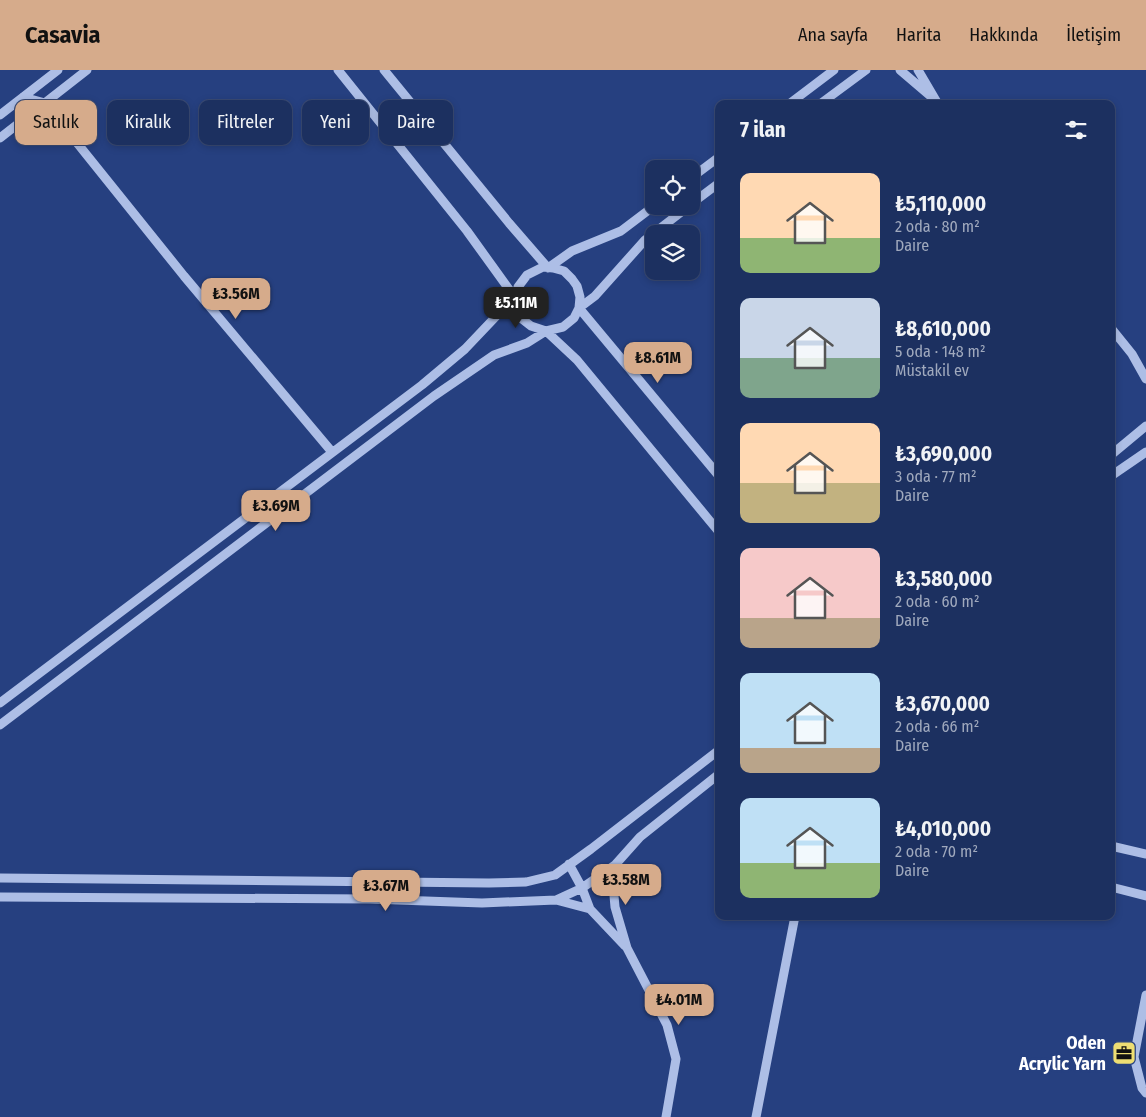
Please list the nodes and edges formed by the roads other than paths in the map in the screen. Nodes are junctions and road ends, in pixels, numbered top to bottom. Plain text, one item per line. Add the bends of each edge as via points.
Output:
1 (58, 70) edge
2 (87, 70) edge
3 (338, 70) edge
4 (384, 70) edge
5 (834, 70) edge
6 (866, 70) edge
7 (900, 70) edge
8 (918, 70) edge
9 (23, 98) junction
10 (34, 100) edge
11 (48, 100) edge
12 (794, 100) edge
13 (825, 100) edge
14 (935, 100) edge
15 (935, 100) edge
16 (0, 115) edge
17 (15, 126) edge
18 (0, 138) edge
19 (79, 145) edge
20 (715, 160) edge
21 (700, 171) edge
22 (715, 186) edge
23 (700, 197) edge
24 (645, 213) edge
25 (677, 215) edge
26 (548, 268) junction
27 (516, 299) junction
28 (578, 308) junction
29 (546, 331) junction
30 (1115, 333) edge
31 (1132, 354) junction
32 (1146, 366) edge
33 (1146, 379) edge
34 (1146, 426) edge
35 (332, 452) junction
36 (1115, 452) edge
37 (1146, 452) edge
38 (715, 471) edge
39 (1115, 473) edge
40 (715, 527) edge
41 (0, 703) edge
42 (0, 725) edge
43 (715, 753) edge
44 (715, 777) edge
45 (1115, 847) edge
46 (1146, 854) edge
47 (569, 864) junction
48 (615, 865) junction
49 (0, 878) edge
50 (582, 888) junction
51 (1115, 888) edge
52 (1146, 896) edge
53 (0, 897) edge
54 (556, 900) junction
55 (590, 908) junction
56 (794, 920) edge
57 (626, 948) junction
58 (1146, 995) edge
59 (1146, 1093) edge
60 (666, 1117) edge
61 (756, 1117) edge

1 - 9 street
2 - 11 street
3 - 27 street via 467,231
4 - 26 street
5 - 12 street
6 - 13 street
7 - 14 street
8 - 15 street
9 - 10 street
9 - 16 street
17 - 18 street
19 - 35 street
20 - 21 street
22 - 23 street
24 - 26 street via 621,231 572,251
25 - 28 street via 645,240 595,296
26 - 27 street via 527,275 518,287
26 - 28 street via 564,272 572,279 580,297
27 - 29 street via 522,319
27 - 35 street via 422,385
28 - 29 street via 574,318 564,327
28 - 38 street
29 - 40 street via 577,360
29 - 42 street via 494,355 434,396
30 - 31 street
31 - 32 street
31 - 33 street
34 - 36 street
35 - 41 street
37 - 39 street
43 - 47 street
44 - 48 street via 640,837
45 - 46 street
47 - 49 street via 555,874 526,882 490,884
47 - 50 street
48 - 50 street
48 - 57 street via 614,907
50 - 54 street
50 - 55 street
51 - 52 street
53 - 54 street via 370,899 482,903
54 - 55 street
55 - 57 street
56 - 61 street
57 - 60 street via 667,1025 676,1059
58 - 59 street via 1134,1057

